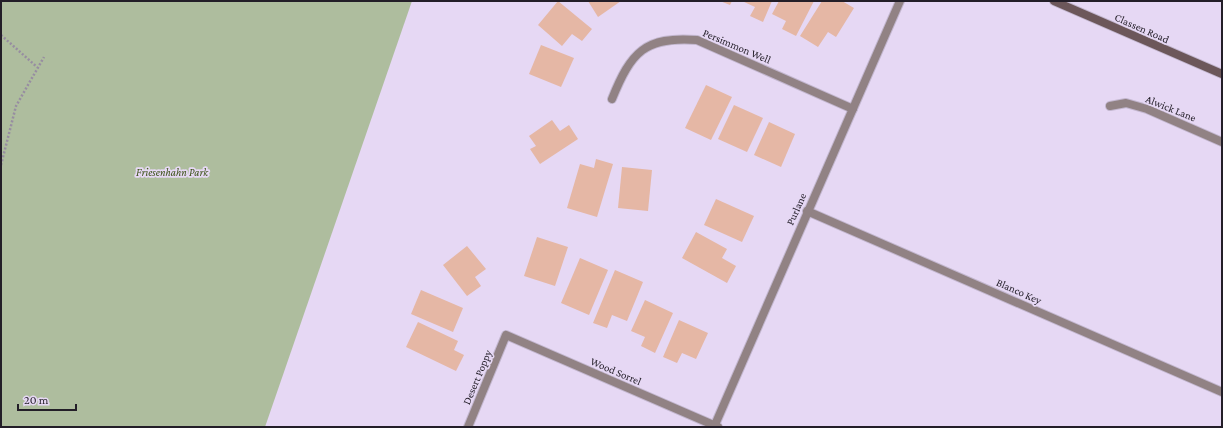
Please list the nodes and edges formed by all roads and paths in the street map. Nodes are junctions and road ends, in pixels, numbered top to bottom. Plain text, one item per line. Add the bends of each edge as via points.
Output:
1 (900, 1) edge
2 (1054, 1) edge
3 (1, 35) edge
4 (44, 57) dead end
5 (37, 67) junction
6 (1222, 74) edge
7 (612, 99) dead end
8 (1110, 106) dead end
9 (853, 109) junction
10 (1222, 142) edge
11 (1, 165) edge
12 (807, 211) junction
13 (506, 335) joint
14 (1222, 392) edge
15 (468, 427) edge
16 (716, 427) edge

1 - 9 street, Purlane
2 - 6 street, Classen Road
3 - 5 path
4 - 5 path
5 - 11 path via 16,106
7 - 9 street, Persimmon Well via 628,64 638,54 660,41 674,38 697,40
8 - 10 street, Alwick Lane via 1126,103 1147,109
9 - 12 street, Purlane
12 - 14 street, Blanco Key
12 - 16 street, Purlane
13 - 15 street, Desert Poppy
13 - 16 street, Wood Sorrel

